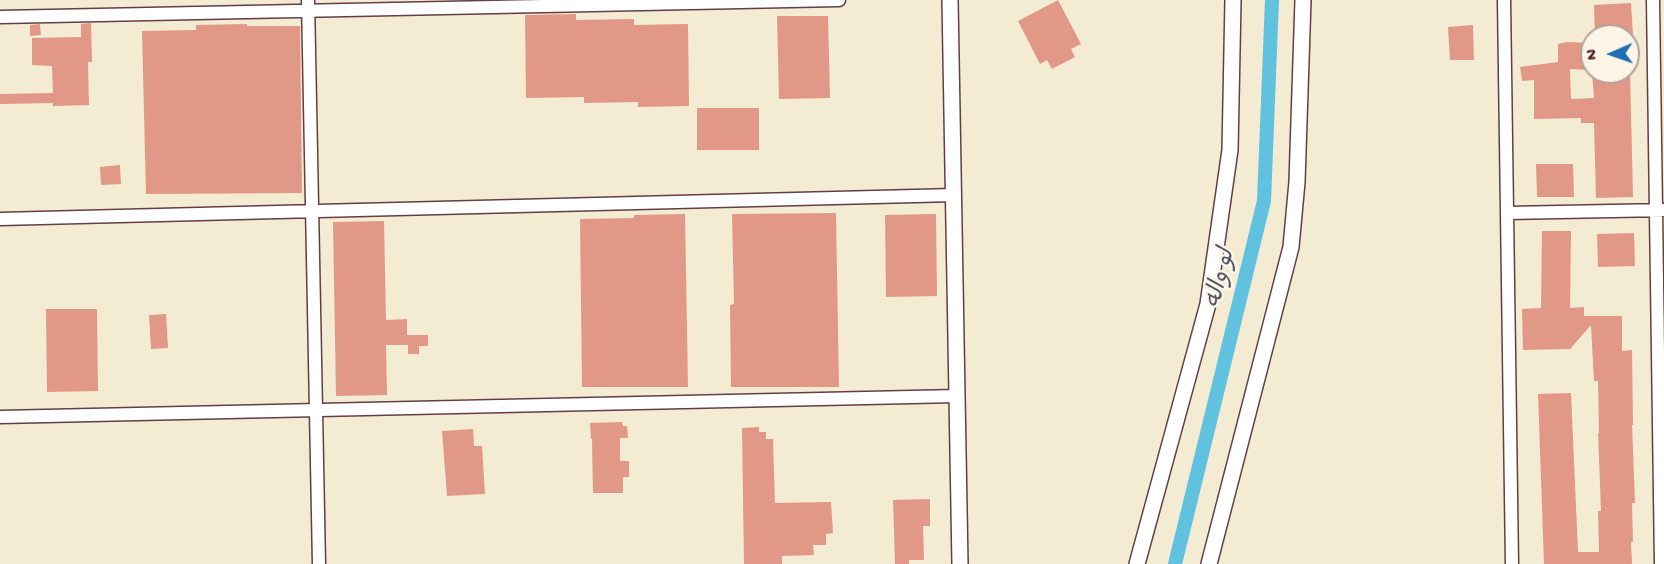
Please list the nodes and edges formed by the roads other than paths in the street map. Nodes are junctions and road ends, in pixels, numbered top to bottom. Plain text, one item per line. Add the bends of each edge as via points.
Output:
1 (839, 0) edge
2 (950, 0) edge
3 (1233, 0) edge
4 (1303, 0) edge
5 (1504, 0) edge
6 (1653, 0) edge
7 (308, 5) edge
8 (0, 17) edge
9 (954, 195) junction
10 (1660, 210) edge
11 (312, 211) junction
12 (1507, 213) junction
13 (0, 219) edge
14 (957, 396) junction
15 (316, 410) junction
16 (0, 417) edge
17 (319, 564) edge
18 (960, 564) edge
19 (1137, 564) edge
20 (1209, 564) edge
21 (1512, 564) edge
22 (1661, 564) edge

1 - 7 street
2 - 9 street
3 - 19 street via 1230,150 1209,304
4 - 20 street via 1291,247
5 - 12 street
6 - 10 street
7 - 8 street
7 - 11 street
9 - 11 street
9 - 14 street
10 - 12 street
10 - 22 street
11 - 13 street
11 - 15 street
12 - 21 street
14 - 15 street
14 - 18 street
15 - 16 street
15 - 17 street

